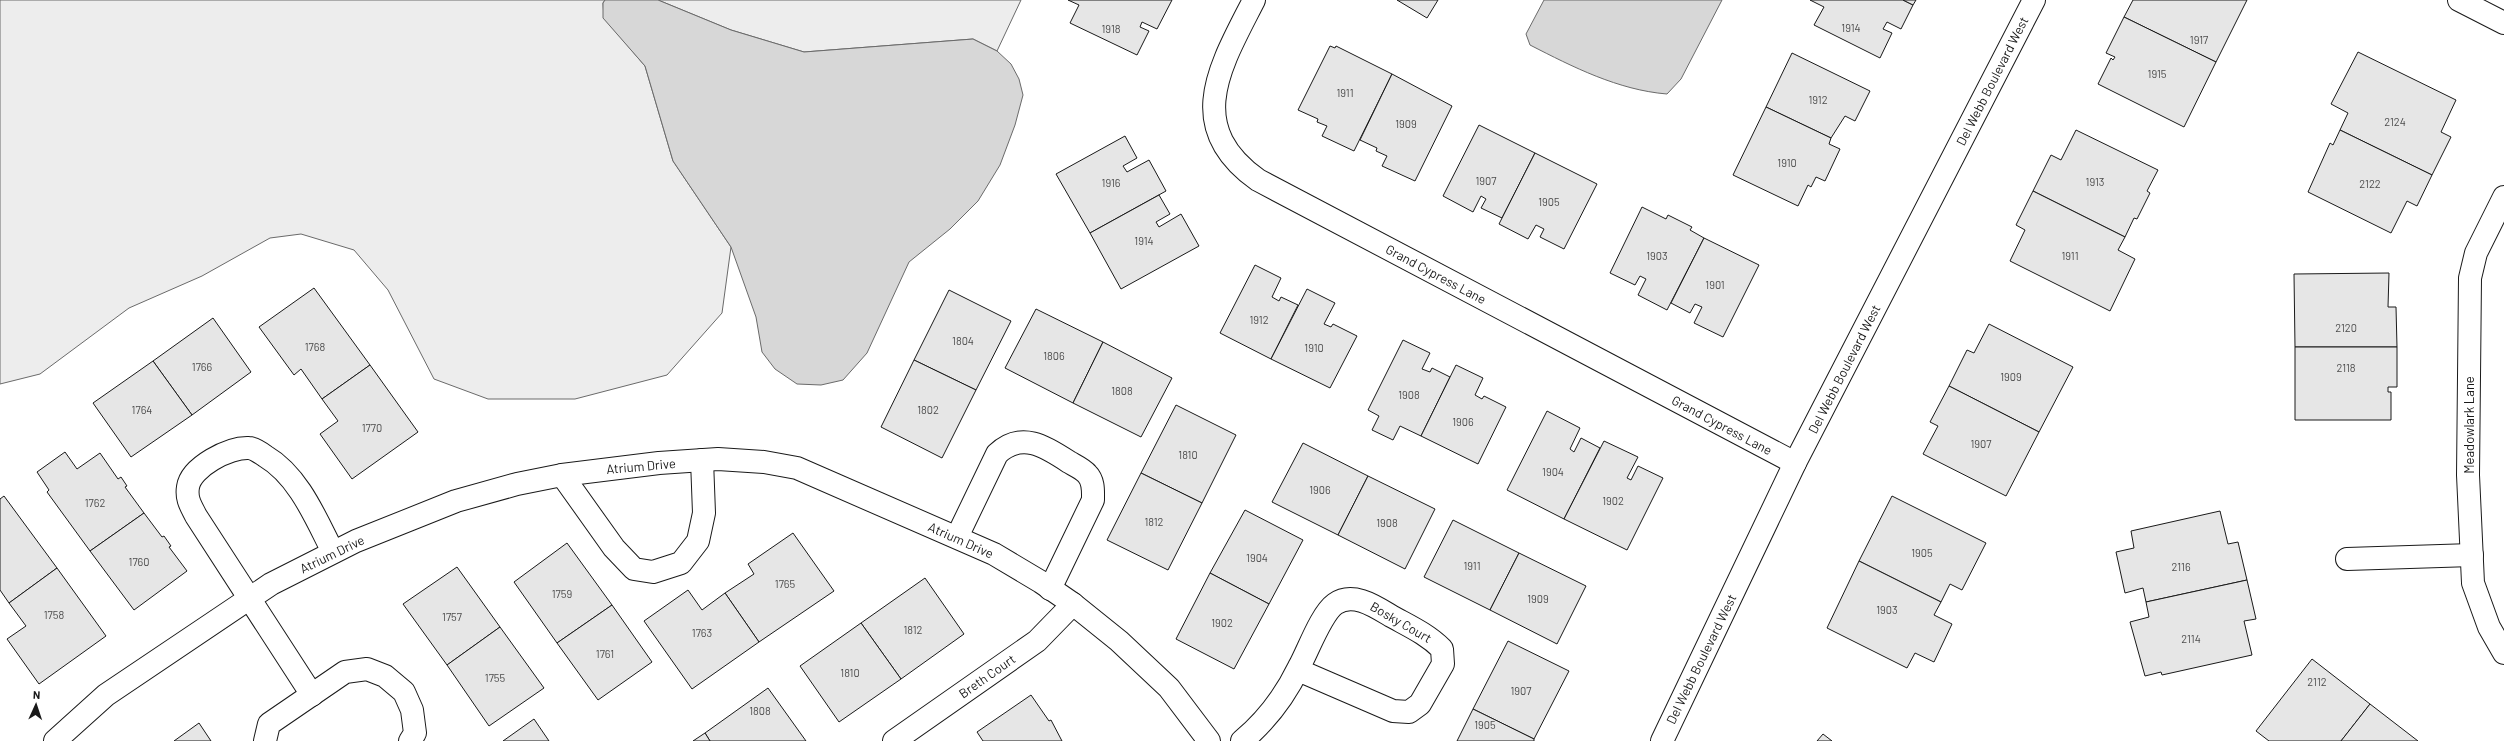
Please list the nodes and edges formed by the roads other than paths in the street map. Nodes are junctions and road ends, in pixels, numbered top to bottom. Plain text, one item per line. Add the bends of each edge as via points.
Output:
1 (1254, 0) edge
2 (2034, 0) edge
3 (2459, 0) edge
4 (2504, 23) edge
5 (2504, 197) edge
6 (702, 460) junction
7 (1795, 463) junction
8 (562, 475) junction
9 (957, 537) junction
10 (333, 552) junction
11 (2472, 555) junction
12 (2347, 559) dead end
13 (1050, 589) junction
14 (249, 599) junction
15 (1073, 604) junction
16 (2504, 653) edge
17 (1298, 670) junction
18 (312, 695) junction
19 (54, 741) edge
20 (265, 741) edge
21 (410, 741) edge
22 (894, 741) edge
23 (1209, 741) edge
24 (1242, 741) edge
25 (1662, 741) edge

1 - 7 street, Grand Cypress Lane via 1222,64 1216,84 1214,108 1218,132 1225,150 1238,166 1258,180
2 - 7 street, Del Webb Boulevard West
3 - 4 street
5 - 11 street, Meadowlark Lane via 2476,253 2470,278 2468,474
6 - 8 street, Atrium Drive
6 - 8 street via 704,513 698,541 681,563 653,572 634,569 614,548
6 - 9 street, Atrium Drive via 764,462 797,468
7 - 25 street, Del Webb Boulevard West
8 - 10 street, Atrium Drive via 456,501
9 - 13 street, Atrium Drive via 994,554
9 - 13 street via 997,454 1006,446 1019,442 1034,443 1059,455 1087,474 1093,486 1093,500
10 - 14 street, Atrium Drive via 271,584
10 - 14 street via 308,502 287,475 266,456 249,448 224,453 199,469 188,486 188,500
11 - 12 street
11 - 16 street, Meadowlark Lane via 2473,583 2489,627
13 - 15 street, Atrium Drive
14 - 18 street
14 - 19 street, Atrium Drive via 106,696
15 - 22 street, Breth Court via 1037,641
15 - 23 street, Atrium Drive via 1119,641 1169,688
17 - 17 street, Bosky Court via 1328,611 1336,603 1350,599 1366,602 1431,638 1442,649 1444,664 1420,704 1409,712 1393,711
17 - 24 street, Bosky Court via 1270,714
18 - 20 street via 269,724
18 - 21 street via 346,672 367,669 385,676 404,692 412,710 415,733

